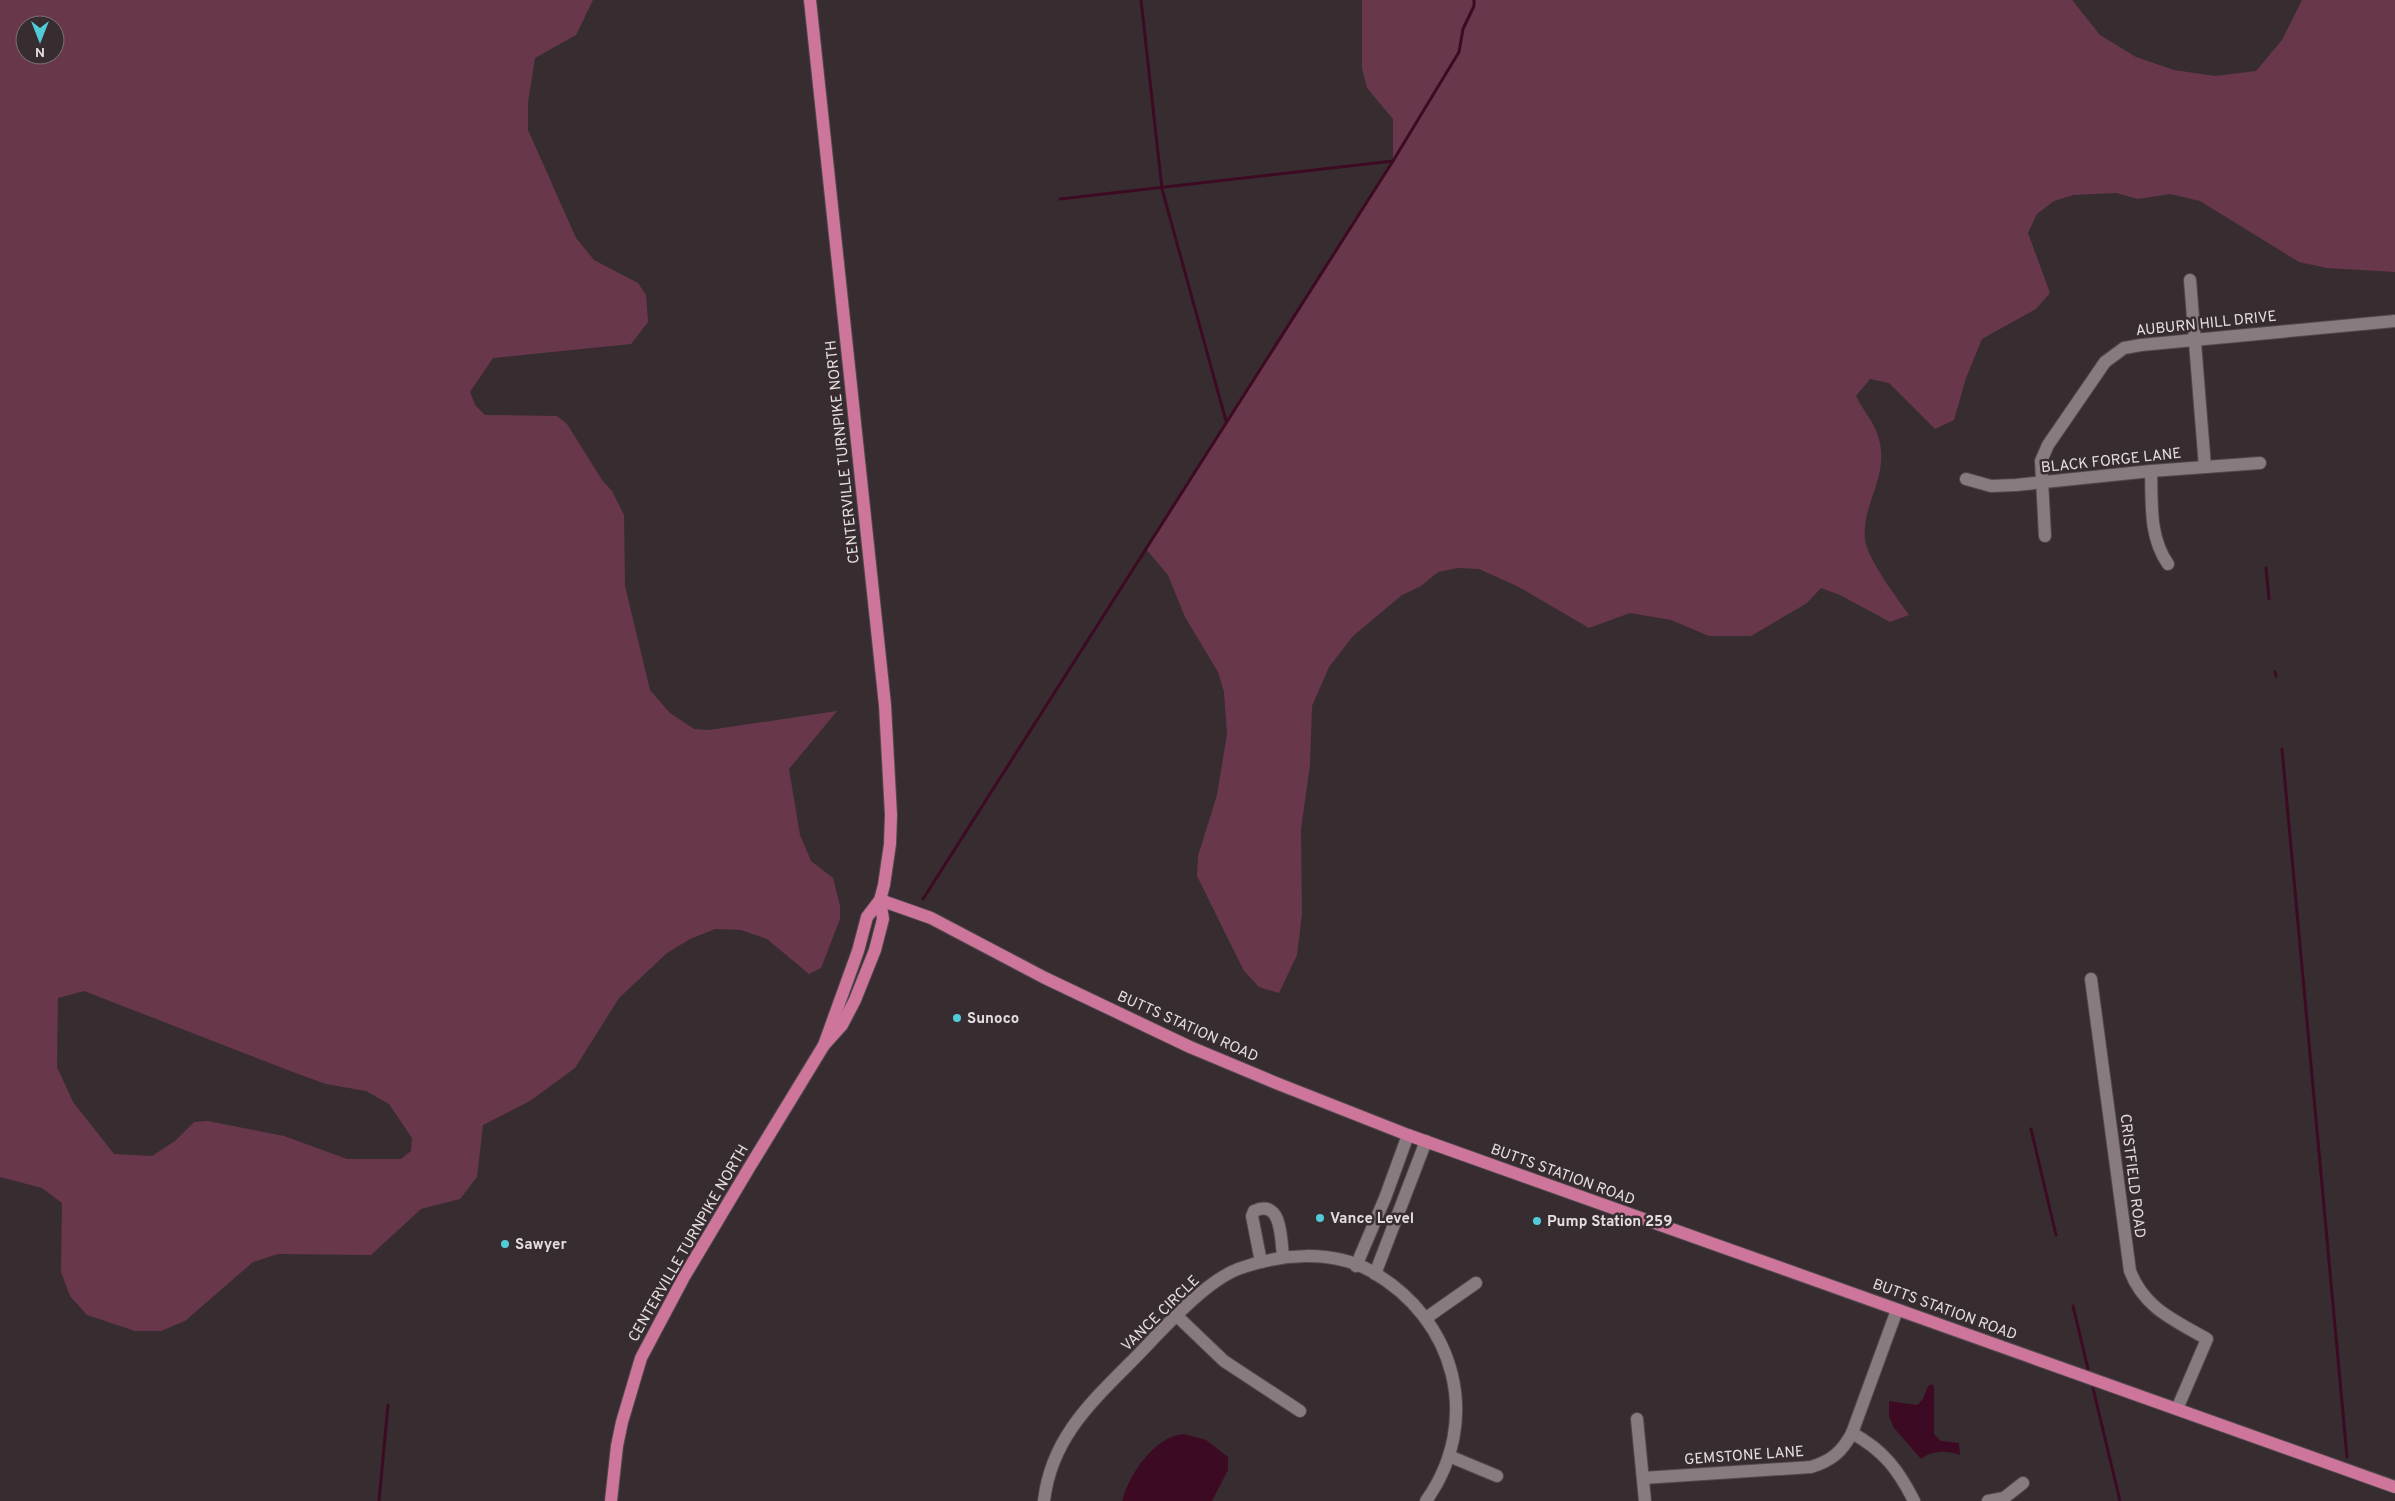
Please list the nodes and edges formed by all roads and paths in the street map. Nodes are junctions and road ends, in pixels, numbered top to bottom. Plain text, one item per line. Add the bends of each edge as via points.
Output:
1 (810, 0) edge
2 (2190, 280) dead end
3 (2395, 321) edge
4 (2195, 340) junction
5 (2260, 463) dead end
6 (2205, 467) junction
7 (2151, 471) junction
8 (1966, 479) dead end
9 (2042, 483) junction
10 (2045, 536) dead end
11 (2168, 564) dead end
12 (880, 900) junction
13 (2090, 979) dead end
14 (1408, 1135) junction
15 (1426, 1142) junction
16 (1283, 1257) junction
17 (1261, 1262) junction
18 (1356, 1266) junction
19 (1375, 1274) junction
20 (1476, 1283) dead end
21 (1897, 1310) junction
22 (1178, 1316) junction
23 (1426, 1318) junction
24 (2177, 1409) junction
25 (1300, 1411) dead end
26 (1636, 1419) dead end
27 (1852, 1433) junction
28 (1449, 1456) junction
29 (1497, 1476) dead end
30 (1643, 1478) junction
31 (2022, 1483) dead end
32 (2395, 1486) edge
33 (611, 1501) edge
34 (1044, 1501) edge
35 (1426, 1501) edge
36 (1645, 1501) edge
37 (1914, 1501) edge
38 (1988, 1501) edge

1 - 12 main road, CENTERVILLE TURNPIKE NORTH via 885,705 891,814
2 - 4 street
3 - 4 street, AUBURN HILL DRIVE
4 - 6 street
4 - 9 street, AUBURN HILL DRIVE via 2124,348 2105,362 2048,445 2041,461
5 - 6 street, BLACK FORGE LANE
6 - 7 street, BLACK FORGE LANE
7 - 9 street, BLACK FORGE LANE
7 - 11 street via 2153,528 2158,550
8 - 9 street, BLACK FORGE LANE via 1991,486
9 - 10 street, AUBURN HILL DRIVE
12 - 14 main road, BUTTS STATION ROAD via 931,918 1046,978 1190,1046
12 - 33 main road, CENTERVILLE TURNPIKE NORTH via 883,919 874,954 842,1025 824,1045 684,1277 641,1358 622,1422
13 - 24 street, CRISTFIELD ROAD via 2130,1270 2135,1284 2150,1304 2207,1339
14 - 15 main road, BUTTS STATION ROAD
14 - 18 street via 1386,1198
15 - 19 street
15 - 21 main road, BUTTS STATION ROAD
16 - 17 street, VANCE CIRCLE
16 - 17 street via 1277,1218 1267,1207 1261,1208 1252,1216
16 - 18 street, VANCE CIRCLE via 1316,1257
17 - 22 street, VANCE CIRCLE via 1236,1270 1210,1287
18 - 19 street, VANCE CIRCLE
19 - 23 street, VANCE CIRCLE via 1411,1301
20 - 23 street
21 - 24 main road, BUTTS STATION ROAD
21 - 27 street, GEMSTONE LANE
22 - 25 street via 1224,1361
22 - 34 street, VANCE CIRCLE via 1075,1422 1058,1453
23 - 28 street, VANCE CIRCLE via 1440,1339 1453,1378 1456,1419
24 - 32 main road, BUTTS STATION ROAD
26 - 30 street
27 - 30 street, GEMSTONE LANE via 1834,1458 1811,1468
27 - 37 street via 1887,1458
28 - 29 street
28 - 35 street, VANCE CIRCLE
30 - 36 street
31 - 38 street via 2004,1498

